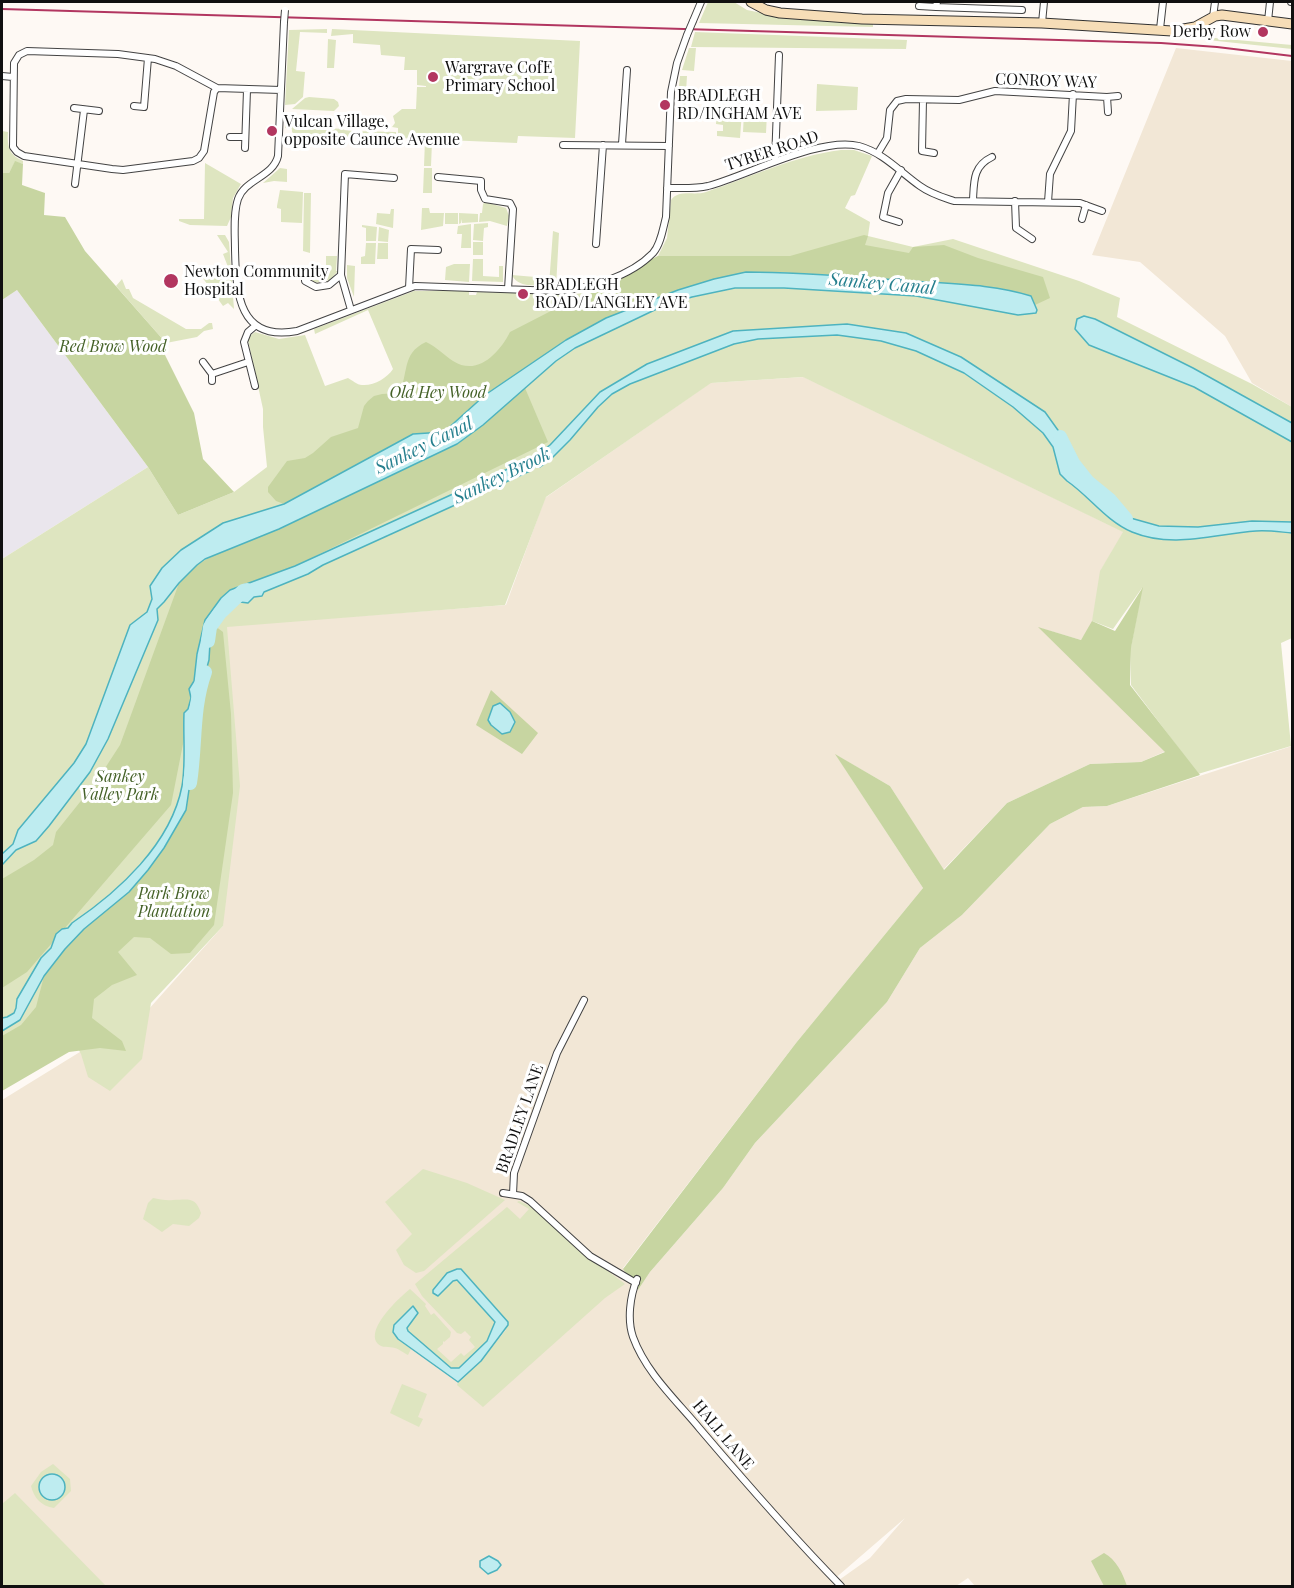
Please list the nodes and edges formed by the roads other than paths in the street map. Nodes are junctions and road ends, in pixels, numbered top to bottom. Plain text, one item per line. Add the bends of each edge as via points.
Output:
1 (285, 2) edge
2 (701, 2) edge
3 (751, 2) edge
4 (1044, 2) edge
5 (1163, 2) edge
6 (1215, 2) edge
7 (1270, 2) edge
8 (937, 4) edge
9 (919, 6) dead end
10 (1022, 10) dead end
11 (1214, 17) junction
12 (1268, 21) junction
13 (1042, 23) junction
14 (1293, 24) edge
15 (1160, 29) junction
16 (779, 55) dead end
17 (148, 58) junction
18 (627, 70) dead end
19 (2, 76) edge
20 (13, 77) junction
21 (217, 88) junction
22 (247, 90) junction
23 (281, 90) junction
24 (1073, 94) junction
25 (1118, 96) dead end
26 (1107, 97) junction
27 (923, 100) junction
28 (134, 106) dead end
29 (74, 108) dead end
30 (84, 110) junction
31 (99, 111) dead end
32 (1108, 112) dead end
33 (230, 137) dead end
34 (245, 137) junction
35 (563, 144) dead end
36 (622, 144) junction
37 (603, 145) junction
38 (669, 146) junction
39 (245, 148) dead end
40 (878, 153) junction
41 (934, 153) dead end
42 (992, 157) dead end
43 (775, 161) junction
44 (76, 164) junction
45 (901, 170) junction
46 (438, 177) dead end
47 (394, 178) dead end
48 (75, 184) dead end
49 (667, 188) junction
50 (973, 200) junction
51 (1015, 201) junction
52 (1048, 202) junction
53 (1086, 205) junction
54 (1102, 211) dead end
55 (1082, 219) dead end
56 (899, 222) dead end
57 (1032, 238) dead end
58 (596, 244) dead end
59 (438, 250) dead end
60 (305, 270) dead end
61 (341, 275) junction
62 (409, 288) junction
63 (508, 289) junction
64 (351, 310) junction
65 (255, 326) junction
66 (203, 362) dead end
67 (248, 362) junction
68 (255, 386) dead end
69 (584, 1000) dead end
70 (503, 1193) dead end
71 (513, 1194) junction
72 (637, 1281) joint
73 (841, 1587) edge

1 - 23 street, bridge
2 - 38 street, bridge via 673,80
3 - 13 street via 771,11 839,17
4 - 13 street
5 - 15 street
6 - 11 street
7 - 12 street
8 - 9 street
8 - 10 street
11 - 12 street
11 - 15 street via 1182,31
12 - 14 street
13 - 15 street
16 - 43 street
17 - 20 street via 27,51 16,58
17 - 21 street via 176,66
17 - 28 street via 144,107
18 - 36 street
19 - 20 street
20 - 44 street via 15,150 24,156
21 - 22 street
21 - 44 street via 204,151 197,159 123,170
22 - 23 street
22 - 34 street
23 - 65 street via 277,161 244,189 237,203 237,290 246,315
24 - 26 street, CONROY WAY
24 - 27 street, CONROY WAY via 995,91 959,100
24 - 52 street via 1071,130 1050,174
25 - 26 street, CONROY WAY
26 - 32 street, CONROY WAY
27 - 40 street, CONROY WAY via 897,101 887,138
27 - 41 street via 921,151
29 - 30 street
30 - 31 street
30 - 44 street
33 - 34 street
34 - 39 street
35 - 37 street
36 - 37 street
36 - 38 street
37 - 58 street
38 - 49 street
40 - 43 street, TYRER ROAD via 843,145
40 - 45 street, TYRER ROAD
42 - 50 street via 982,162 975,176
43 - 49 street, TYRER ROAD via 709,186
44 - 48 street
45 - 50 street, TYRER ROAD via 937,196 954,201
45 - 56 street via 888,193 883,217
46 - 63 street via 481,180 485,199 510,203 513,209
47 - 61 street via 345,174
49 - 63 street via 662,235 655,252 636,266 600,284 576,290
50 - 51 street, TYRER ROAD
51 - 52 street, TYRER ROAD
51 - 57 street via 1016,228
52 - 53 street, TYRER ROAD
53 - 54 street, TYRER ROAD
53 - 55 street
59 - 62 street via 411,249
60 - 61 street via 305,281 316,287 329,285
61 - 64 street
62 - 63 street
62 - 64 street
64 - 65 street via 288,333 273,333
65 - 67 street via 245,336
66 - 67 street via 212,378
67 - 68 street
69 - 71 street, BRADLEY LANE via 557,1053 514,1173
70 - 71 street, BRADLEY LANE
71 - 72 street, BRADLEY LANE via 530,1201 590,1256
72 - 73 street, HALL LANE via 631,1328 644,1359 778,1521

